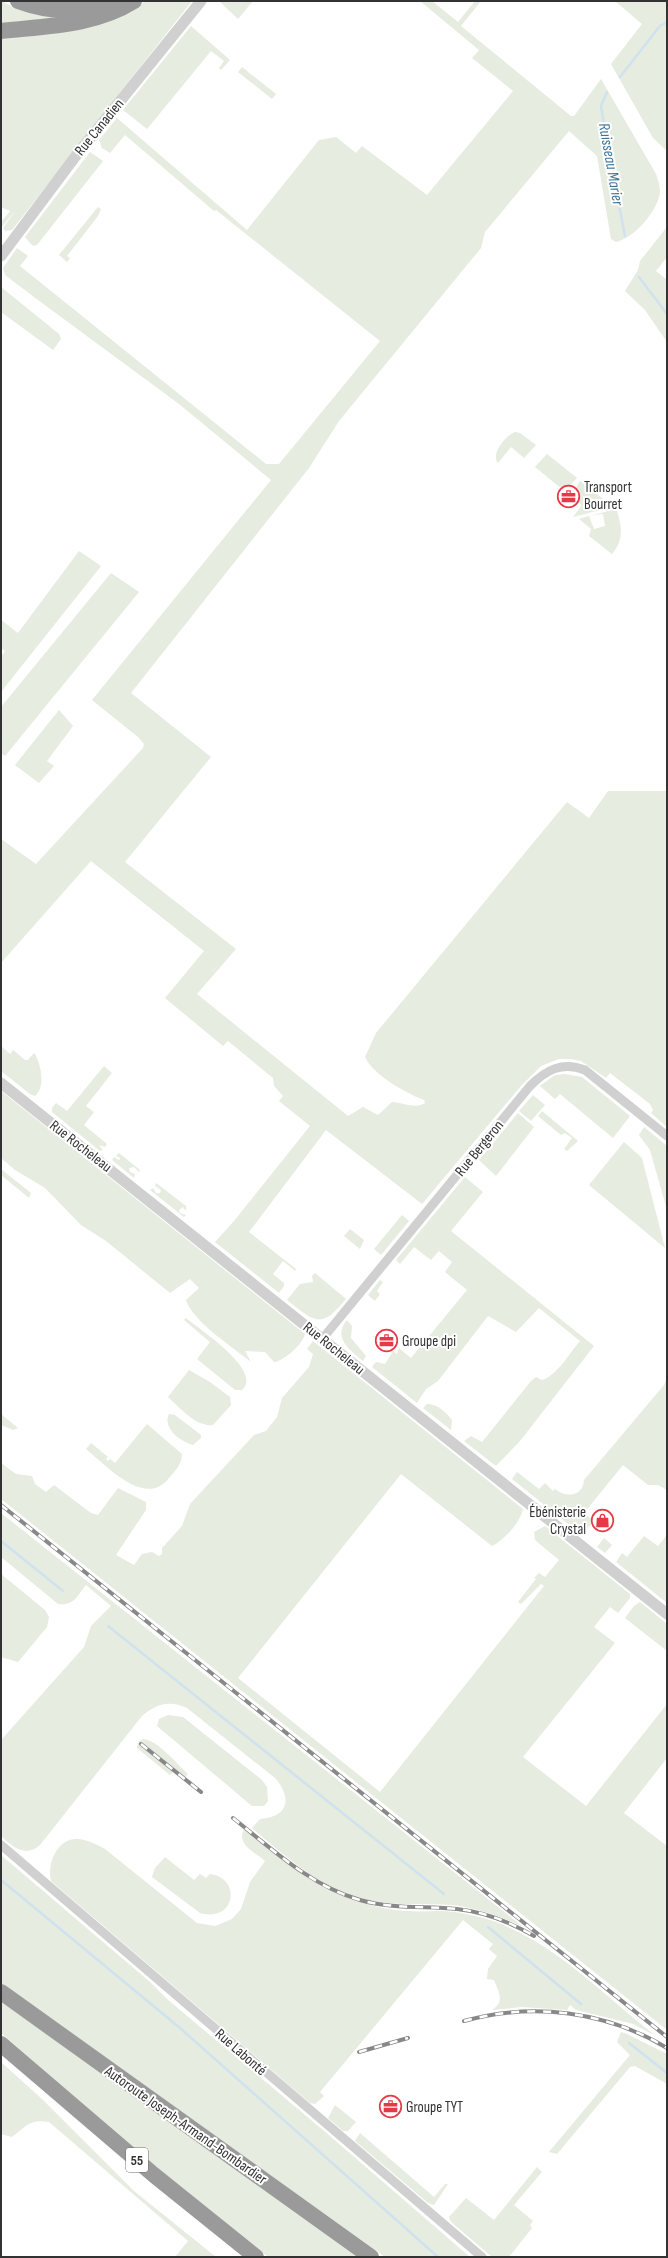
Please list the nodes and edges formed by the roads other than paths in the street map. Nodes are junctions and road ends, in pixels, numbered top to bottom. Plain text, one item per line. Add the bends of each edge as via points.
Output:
1 (18, 1) edge
2 (108, 1) edge
3 (134, 1) edge
4 (201, 1) edge
5 (1, 31) edge
6 (1, 256) edge
7 (1, 1083) edge
8 (667, 1136) edge
9 (323, 1338) junction
10 (667, 1614) edge
11 (1, 1845) edge
12 (1, 1992) edge
13 (1, 2044) edge
14 (256, 2257) edge
15 (371, 2257) edge
16 (482, 2257) edge

1 - 2 highway via 42,8 64,10 87,8
3 - 5 highway via 118,10 89,20
4 - 6 street, Rue Canadien via 75,157
7 - 9 street, Rue Rocheleau
8 - 9 street, Rue Bergeron via 585,1070 572,1066 550,1069 530,1086
9 - 10 street, Rue Rocheleau
11 - 16 street, Rue Labonté
12 - 15 highway, Autoroute Joseph-Armand-Bombardier
13 - 14 highway, 55 via 154,2175

